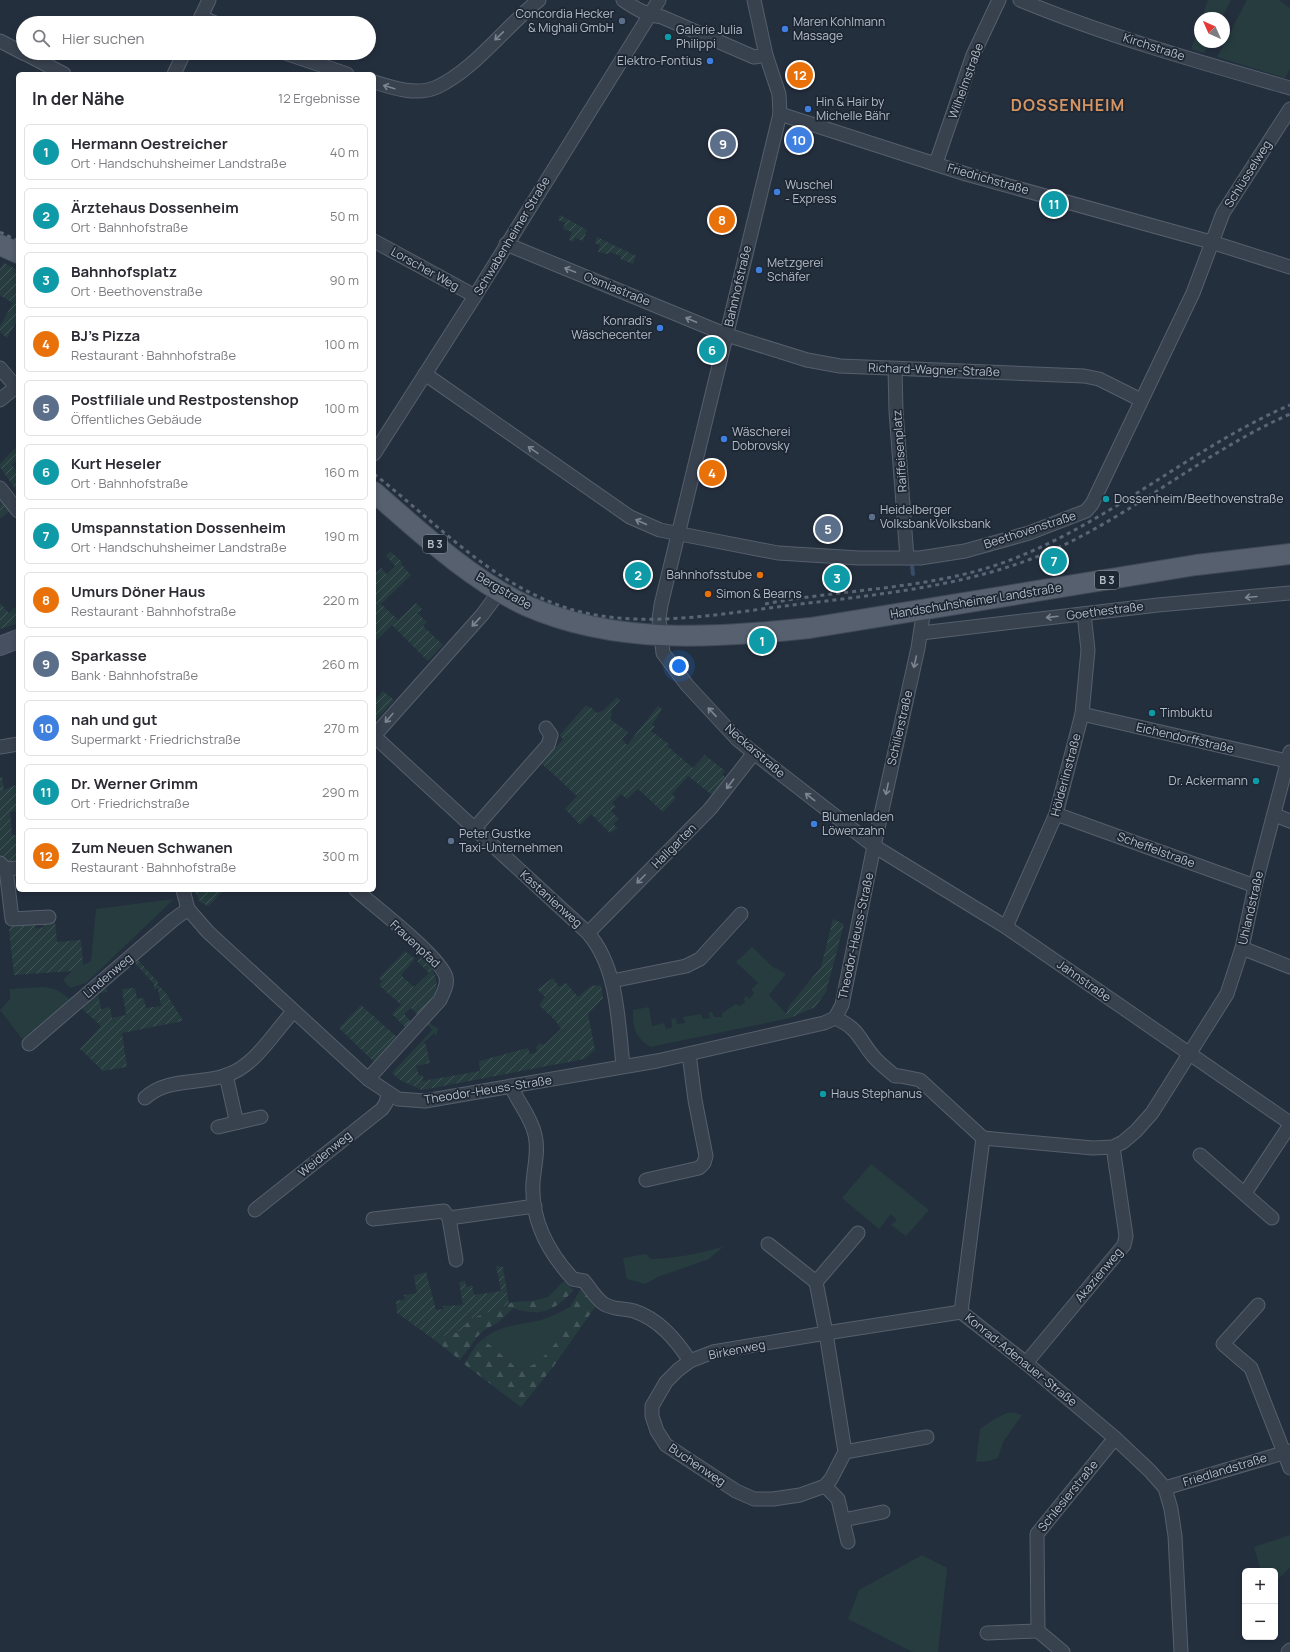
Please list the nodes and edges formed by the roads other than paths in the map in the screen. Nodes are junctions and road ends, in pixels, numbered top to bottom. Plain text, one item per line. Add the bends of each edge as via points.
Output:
1 (209, 0) edge
2 (539, 0) edge
3 (623, 0) edge
4 (659, 0) edge
5 (754, 0) edge
6 (999, 0) edge
7 (1020, 0) edge
8 (202, 16) edge
9 (649, 16) junction
10 (0, 40) edge
11 (16, 49) edge
12 (766, 55) junction
13 (37, 60) edge
14 (181, 60) edge
15 (306, 60) edge
16 (60, 72) edge
17 (175, 72) edge
18 (341, 72) edge
19 (376, 83) edge
20 (1290, 88) edge
21 (1290, 109) edge
22 (780, 114) junction
23 (936, 163) junction
24 (376, 242) edge
25 (1211, 242) junction
26 (506, 244) junction
27 (0, 245) edge
28 (16, 252) edge
29 (1290, 267) edge
30 (475, 296) junction
31 (727, 335) junction
32 (0, 368) edge
33 (895, 369) junction
34 (425, 374) junction
35 (16, 385) edge
36 (16, 387) edge
37 (0, 400) edge
38 (1141, 400) junction
39 (376, 451) edge
40 (0, 488) edge
41 (376, 494) edge
42 (16, 508) edge
43 (678, 534) junction
44 (1290, 554) edge
45 (907, 558) junction
46 (500, 591) junction
47 (1290, 594) edge
48 (924, 609) junction
49 (1084, 614) junction
50 (921, 633) junction
51 (660, 635) junction
52 (16, 640) edge
53 (0, 646) edge
54 (1082, 714) junction
55 (546, 728) dead end
56 (376, 734) edge
57 (376, 738) edge
58 (16, 744) edge
59 (0, 747) edge
60 (754, 753) junction
61 (1289, 757) edge
62 (1056, 814) junction
63 (1275, 815) junction
64 (1290, 821) edge
65 (474, 829) junction
66 (874, 846) junction
67 (8, 867) edge
68 (1255, 886) junction
69 (184, 892) edge
70 (358, 892) edge
71 (188, 909) junction
72 (741, 914) dead end
73 (49, 917) dead end
74 (1006, 927) junction
75 (588, 933) junction
76 (1242, 948) junction
77 (1290, 967) edge
78 (612, 982) junction
79 (293, 1012) junction
80 (835, 1018) junction
81 (29, 1044) dead end
82 (689, 1054) junction
83 (1189, 1055) junction
84 (624, 1065) junction
85 (226, 1075) junction
86 (368, 1079) junction
87 (511, 1086) junction
88 (388, 1094) junction
89 (145, 1098) dead end
90 (261, 1117) dead end
91 (238, 1122) junction
92 (1290, 1124) edge
93 (218, 1127) dead end
94 (983, 1138) junction
95 (1113, 1146) junction
96 (1200, 1155) dead end
97 (646, 1180) dead end
98 (1245, 1194) junction
99 (535, 1206) junction
100 (255, 1210) dead end
101 (449, 1218) junction
102 (1272, 1218) dead end
103 (373, 1219) dead end
104 (858, 1233) dead end
105 (768, 1244) dead end
106 (456, 1260) dead end
107 (816, 1282) junction
108 (1258, 1305) dead end
109 (961, 1312) junction
110 (826, 1334) junction
111 (690, 1361) junction
112 (1026, 1363) junction
113 (927, 1437) dead end
114 (1115, 1438) junction
115 (845, 1452) junction
116 (1287, 1452) edge
117 (1290, 1468) edge
118 (825, 1486) junction
119 (1165, 1488) junction
120 (883, 1512) dead end
121 (843, 1520) junction
122 (848, 1542) dead end
123 (1038, 1631) junction
124 (987, 1633) dead end
125 (1290, 1650) edge
126 (1063, 1652) edge
127 (1182, 1652) edge
128 (1288, 1652) edge

1 - 8 street
2 -> 19 street via 459,73 436,87 418,90 396,89
3 - 9 street
4 - 9 street, Schwabenheimer Straße
5 - 12 street, Bahnhofstraße
6 - 23 street, Wilhelmstraße via 973,55
7 - 20 street, Kirchstraße via 1049,12 1208,64
9 - 12 street via 662,17 754,57
9 - 26 street, Schwabenheimer Straße
10 - 11 street
12 - 22 street, Bahnhofstraße via 779,94
13 - 16 street
14 - 17 street
15 - 18 street
21 - 25 street, Schlüsselweg via 1223,213
22 - 23 street, Friedrichstraße
22 - 31 street, Bahnhofstraße
23 - 25 street, Friedrichstraße via 974,176
24 - 30 street, Lorscher Weg
25 - 29 street, Friedrichstraße
25 - 38 street, Beethovenstraße via 1193,293
26 - 30 street, Schwabenheimer Straße
31 -> 26 street, Osmiastraße
27 - 28 main road
30 - 34 street, Schwabenheimer Straße
31 - 33 street, Richard-Wagner-Straße via 807,360 840,366
31 - 43 street, Bahnhofstraße
32 - 35 street
33 - 38 street, Richard-Wagner-Straße via 1084,376 1099,379
33 - 45 street, Raiffeisenplatz
34 - 39 street, Schwabenheimer Straße
43 -> 34 street, Beethovenstraße via 660,530 630,517
36 - 37 street
38 - 45 street, Beethovenstraße via 1092,504 1086,511 1029,533 965,551
40 - 42 street
41 - 46 main road, Bergstraße / B 3 via 423,535
43 - 45 street, Beethovenstraße via 778,553
43 - 51 street, Bahnhofstraße via 659,619
44 - 48 main road, Handschuhsheimer Landstraße / B 3 via 1196,565
46 - 51 main road, Bergstraße / B 3 via 526,605 587,627 622,633
46 -> 56 street via 482,616
47 -> 49 street, Goethestraße
48 - 50 street, Schillerstraße
48 - 51 main road, Handschuhsheimer Landstraße / B 3 via 845,623 761,633
49 -> 50 street, Goethestraße
49 - 54 street, Hölderlinstraße via 1088,650
50 -> 66 street, Schillerstraße
60 -> 51 street, Neckarstraße via 737,739 687,685 663,653
52 - 53 street
54 - 61 street, Eichendorffstraße
54 - 62 street, Hölderlinstraße
55 - 65 street via 551,740 544,751
57 - 65 street, Kastanienweg
58 - 59 street
66 -> 60 street, Neckarstraße
60 -> 75 street, Hallgarten via 710,809
61 - 63 street, Uhlandstraße
62 - 68 street, Scheffelstraße
62 - 74 street, Hölderlinstraße
63 - 64 street
63 - 68 street, Uhlandstraße
65 - 75 street, Kastanienweg
66 - 74 street, Jahnstraße
66 - 80 street, Theodor-Heuss-Straße via 842,1005
67 - 73 street via 10,922
68 - 76 street, Uhlandstraße
69 - 71 street, Theodor-Heuss-Straße
70 - 86 street, Frauenpfad via 428,953 442,968 446,978 446,987 440,1000
71 - 79 street, Theodor-Heuss-Straße via 208,932
71 - 81 street, Lindenweg
72 - 78 street via 704,954 686,966
74 - 83 street, Jahnstraße
75 - 78 street, Kastanienweg via 598,945 608,965
76 - 77 street
76 - 83 street, Uhlandstraße via 1227,994
78 - 84 street, Kastanienweg
79 - 85 street via 258,1053
79 - 86 street, Theodor-Heuss-Straße
80 - 82 street, Theodor-Heuss-Straße
80 - 94 street via 845,1022 860,1035 873,1057 895,1076 920,1080
82 - 84 street, Theodor-Heuss-Straße
82 - 97 street via 706,1156 704,1163 699,1168
83 - 92 street, Jahnstraße
83 - 95 street via 1152,1113 1136,1131 1123,1142
84 - 87 street, Theodor-Heuss-Straße
85 - 89 street via 162,1086
85 - 91 street
86 - 88 street, Theodor-Heuss-Straße
87 - 88 street, Theodor-Heuss-Straße via 425,1101 398,1099
87 - 99 street via 528,1116 535,1135
88 - 100 street, Weidenweg via 382,1109
90 - 91 street
91 - 93 street
92 - 98 street, Jahnstraße
94 - 95 street via 1093,1148
94 - 109 street, Konrad-Adenauer-Straße
95 - 112 street, Akazienweg via 1126,1236 1124,1245
96 - 98 street
98 - 102 street
99 - 101 street
99 - 111 street via 541,1230 550,1250 574,1279 584,1281 602,1303 612,1309 628,1310 652,1320 667,1331
101 - 103 street via 444,1211
101 - 106 street
104 - 107 street
105 - 107 street
107 - 110 street
108 - 116 street, Friedlandstraße via 1223,1344 1251,1368
109 - 110 street, Birkenweg
109 - 112 street, Konrad-Adenauer-Straße
110 - 111 street, Birkenweg via 714,1352
110 - 115 street
111 - 118 street, Buchenweg via 666,1382 652,1406 657,1431 666,1444 736,1491 754,1499 800,1495
112 - 114 street, Konrad-Adenauer-Straße
113 - 115 street
114 - 119 street, Konrad-Adenauer-Straße
114 - 123 street, Schlesierstraße via 1037,1534
115 - 118 street
116 - 117 street
116 - 119 street, Friedlandstraße
118 - 121 street via 838,1499
119 - 127 street, Konrad-Adenauer-Straße via 1175,1536
120 - 121 street
121 - 122 street
123 - 124 street
123 - 126 street
125 - 128 street

